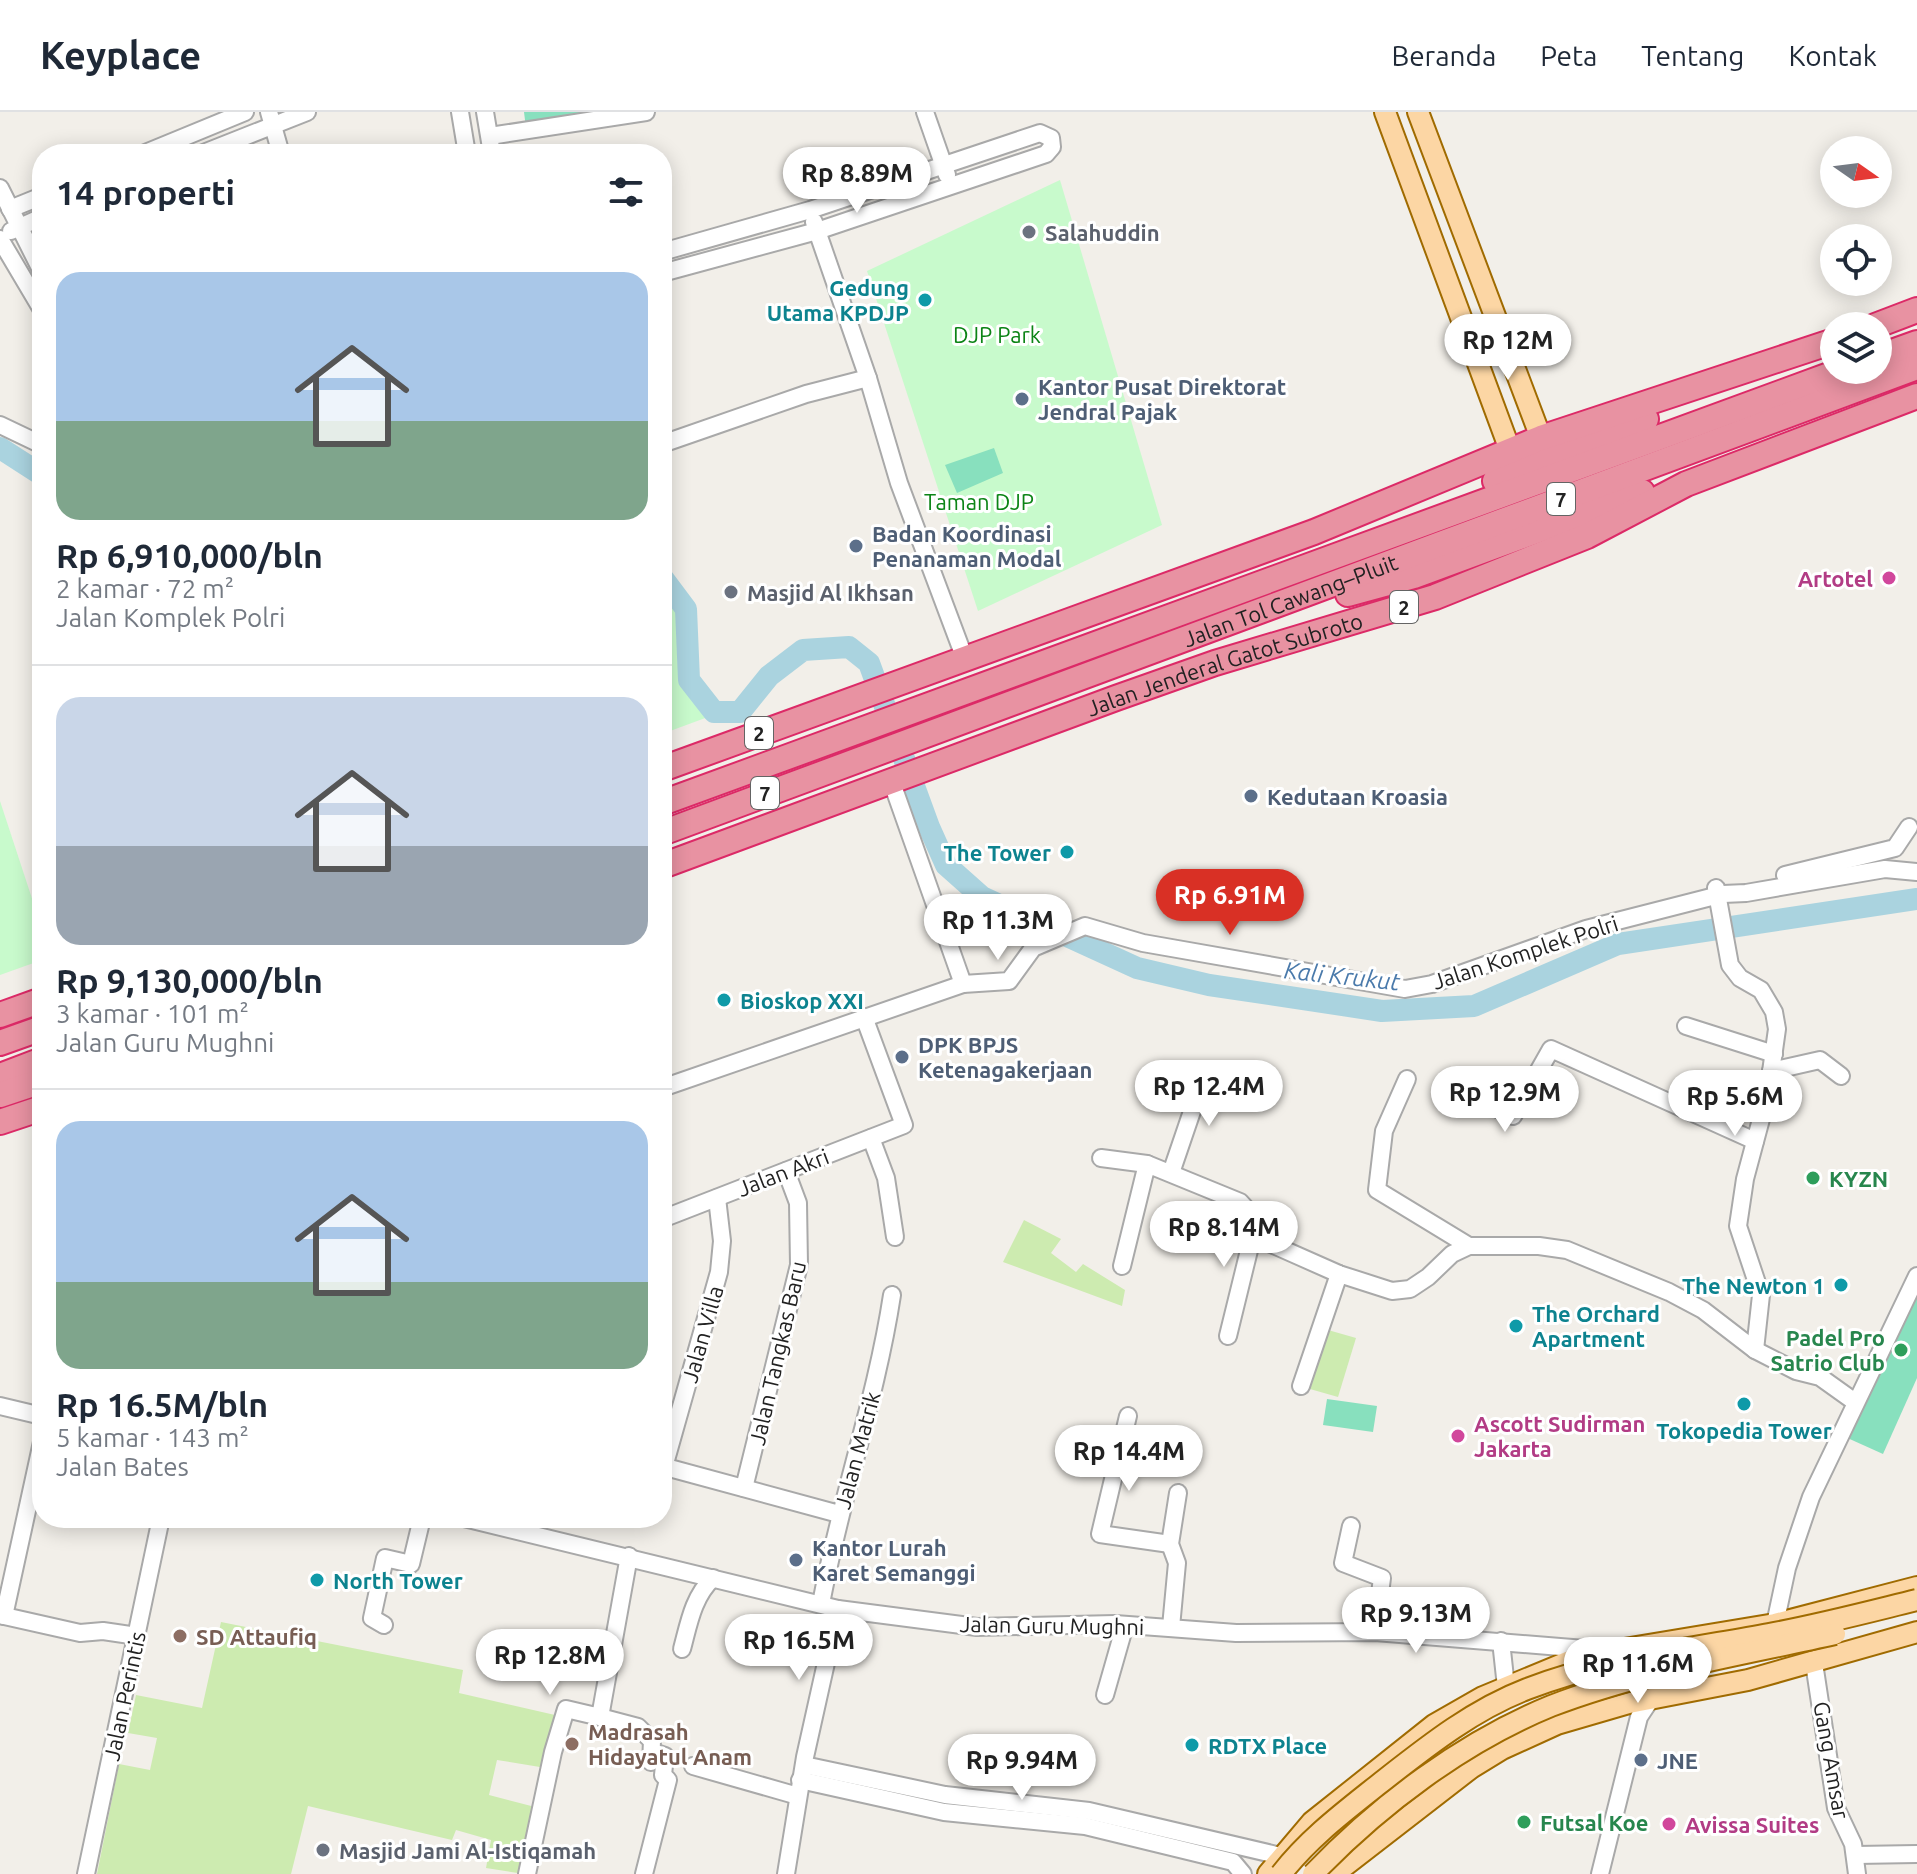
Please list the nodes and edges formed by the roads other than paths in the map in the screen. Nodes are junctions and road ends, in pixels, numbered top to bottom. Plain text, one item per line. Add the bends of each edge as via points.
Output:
1 (245, 112) edge
2 (307, 112) edge
3 (460, 112) edge
4 (485, 112) edge
5 (646, 112) edge
6 (925, 112) edge
7 (1385, 112) edge
8 (1418, 112) edge
9 (277, 118) edge
10 (490, 136) junction
11 (167, 144) edge
12 (222, 144) edge
13 (280, 144) edge
14 (287, 144) edge
15 (465, 144) edge
16 (491, 144) edge
17 (944, 165) junction
18 (951, 185) junction
19 (0, 188) edge
20 (32, 200) edge
21 (10, 209) junction
22 (810, 210) junction
23 (32, 221) edge
24 (19, 226) junction
25 (817, 231) junction
26 (0, 239) edge
27 (672, 249) edge
28 (32, 252) edge
29 (672, 270) edge
30 (32, 293) edge
31 (1917, 310) edge
32 (1892, 320) edge
33 (1917, 343) edge
34 (1820, 346) edge
35 (1508, 351) junction
36 (1892, 352) edge
37 (1478, 363) junction
38 (1917, 367) edge
39 (868, 378) junction
40 (1820, 378) edge
41 (1702, 387) junction
42 (1917, 388) edge
43 (1917, 396) edge
44 (0, 425) edge
45 (1541, 438) junction
46 (32, 440) edge
47 (672, 441) edge
48 (1510, 450) junction
49 (1368, 545) junction
50 (1206, 632) junction
51 (965, 659) junction
52 (672, 765) edge
53 (906, 777) junction
54 (672, 799) edge
55 (1909, 827) dead end
56 (672, 829) edge
57 (672, 862) edge
58 (1917, 872) edge
59 (1717, 895) junction
60 (1545, 934) dead end
61 (963, 984) junction
62 (32, 1004) edge
63 (0, 1015) edge
64 (864, 1017) junction
65 (1686, 1026) dead end
66 (32, 1032) edge
67 (0, 1043) edge
68 (1772, 1062) junction
69 (32, 1064) edge
70 (0, 1076) edge
71 (1204, 1076) dead end
72 (1841, 1076) dead end
73 (1407, 1079) dead end
74 (32, 1084) edge
75 (672, 1084) edge
76 (0, 1095) edge
77 (1474, 1098) dead end
78 (32, 1111) edge
79 (0, 1122) edge
80 (871, 1138) junction
81 (1755, 1141) junction
82 (1101, 1158) dead end
83 (1147, 1164) junction
84 (786, 1171) junction
85 (1171, 1173) junction
86 (717, 1198) junction
87 (672, 1215) edge
88 (1253, 1234) junction
89 (895, 1237) dead end
90 (1469, 1246) junction
91 (1122, 1266) dead end
92 (1339, 1274) junction
93 (1917, 1276) edge
94 (892, 1295) dead end
95 (1228, 1336) dead end
96 (1755, 1350) junction
97 (1301, 1386) dead end
98 (1855, 1402) junction
99 (0, 1406) edge
100 (32, 1414) edge
101 (1128, 1416) dead end
102 (672, 1436) edge
103 (672, 1469) edge
104 (32, 1486) edge
105 (744, 1488) junction
106 (1178, 1493) dead end
107 (839, 1514) junction
108 (1351, 1526) dead end
109 (159, 1528) edge
110 (420, 1528) edge
111 (507, 1528) edge
112 (1170, 1544) junction
113 (629, 1556) junction
114 (713, 1578) junction
115 (1917, 1587) edge
116 (1917, 1600) edge
117 (830, 1606) junction
118 (1917, 1614) edge
119 (2, 1616) edge
120 (1775, 1624) junction
121 (384, 1625) dead end
122 (1125, 1625) junction
123 (1171, 1627) junction
124 (1375, 1632) junction
125 (1917, 1632) edge
126 (137, 1636) junction
127 (1501, 1641) junction
128 (682, 1649) dead end
129 (1605, 1651) junction
130 (1814, 1663) junction
131 (1506, 1687) junction
132 (1105, 1695) dead end
133 (1651, 1699) junction
134 (1610, 1708) junction
135 (600, 1717) junction
136 (1434, 1725) junction
137 (1634, 1735) junction
138 (693, 1766) dead end
139 (1471, 1768) junction
140 (863, 1776) junction
141 (801, 1780) junction
142 (859, 1794) junction
143 (945, 1804) junction
144 (1917, 1854) edge
145 (1856, 1855) junction
146 (1237, 1861) edge
147 (1281, 1865) edge
148 (86, 1874) edge
149 (527, 1874) edge
150 (644, 1874) edge
151 (786, 1874) edge
152 (1268, 1874) edge
153 (1313, 1874) edge
154 (1334, 1874) edge
155 (1600, 1874) edge
156 (1857, 1874) edge

1 - 11 street
2 - 9 street
3 - 15 street
4 - 10 street
5 - 10 street
6 - 17 street
7 - 37 main road
8 - 35 main road
9 - 12 street
9 - 13 street
9 - 14 street
10 - 16 street
17 - 18 street
17 - 18 street via 1040,133 1051,138 1046,154
17 - 22 street
18 - 25 street
19 - 21 street
20 - 21 street
21 - 24 street
22 - 25 street
22 - 27 street
23 - 24 street
24 - 26 street
24 - 28 street
25 - 29 street
25 - 39 street
26 - 30 street
31 - 32 highway
33 - 36 highway
34 - 41 highway, 2
35 - 37 main road
35 - 45 main road
37 - 48 main road
38 - 50 highway, Jalan Tol Cawang–Pluit / 7
39 - 47 street
39 - 51 street via 895,472
40 - 49 highway, Jalan Tol Cawang–Pluit / 7
41 - 45 highway, 2
41 - 49 highway via 1673,407 1433,506
42 - 50 highway via 1414,576
43 - 53 highway, Jalan Jenderal Gatot Subroto / 2 via 1686,484 1587,536 1435,597 1215,663
44 - 46 street
45 - 48 highway, 2
48 - 51 highway, 2 via 1314,532
49 - 54 highway, Jalan Tol Cawang–Pluit / 7
50 - 56 highway, Jalan Tol Cawang–Pluit / 7
51 - 52 highway, 2
53 - 57 highway, Jalan Jenderal Gatot Subroto / 2
53 - 61 street
55 - 59 street via 1895,848
58 - 59 street, Jalan Komplek Polri via 1885,869
59 - 60 street
59 - 61 street, Jalan Komplek Polri via 1586,929 1405,989 1143,943 1085,926 1033,948 1009,981
59 - 68 street via 1730,965 1761,990 1774,1012
61 - 64 street, Jalan Komplek Polri
62 - 63 highway
64 - 75 street, Jalan Komplek Polri
64 - 80 street, Jalan Akri via 904,1125
65 - 68 street
66 - 67 highway
68 - 72 street via 1820,1060
68 - 81 street
69 - 70 highway
71 - 85 street
73 - 90 street via 1384,1131 1377,1190
74 - 76 highway
77 - 81 street via 1513,1116 1551,1049
78 - 79 highway
80 - 84 street, Jalan Akri
80 - 89 street via 886,1178
81 - 96 street via 1738,1226 1761,1295
82 - 83 street
83 - 85 street
83 - 91 street
84 - 86 street, Jalan Akri
84 - 105 street, Jalan Tangkas Baru via 798,1203 799,1265
85 - 88 street via 1240,1202 1250,1213
86 - 87 street, Jalan Akri
86 - 102 street, Jalan Villa via 719,1272
88 - 92 street
88 - 95 street
90 - 92 street via 1410,1289 1384,1290
90 - 96 street via 1567,1250 1692,1304
92 - 97 street
93 - 98 street
94 - 107 street, Jalan Matrik
96 - 98 street via 1820,1377
98 - 120 street via 1799,1527
99 - 100 street
101 - 112 street via 1100,1534
103 - 105 street
104 - 119 street
105 - 107 street
106 - 112 street, Jalan Guru Mughni
107 - 117 street, Jalan Matrik
108 - 124 street via 1343,1563 1382,1578
109 - 126 street, Jalan Perintis
110 - 121 street via 411,1564 385,1558 372,1618
111 - 113 street, Jalan Guru Mughni
112 - 123 street, Jalan Guru Mughni via 1177,1563
113 - 114 street, Jalan Guru Mughni
113 - 135 street
114 - 117 street, Jalan Guru Mughni
114 - 128 street via 693,1607
115 - 120 main road
116 - 147 main road, bridge via 1582,1670 1524,1689 1423,1749
117 - 122 street, Jalan Guru Mughni via 977,1627
117 - 141 street, Jalan Matrik
118 - 153 main road, bridge via 1623,1683 1553,1706 1507,1726 1438,1768
119 - 126 street via 80,1633
120 - 129 main road
122 - 123 street, Jalan Guru Mughni
122 - 132 street
123 - 124 street, Jalan Guru Mughni via 1236,1633
124 - 127 street, Jalan Guru Mughni
125 - 130 main road
126 - 148 street, Jalan Perintis
127 - 129 street, Jalan Guru Mughni
127 - 131 street
129 - 131 main road
130 - 133 main road
130 - 145 street, Gang Amsar via 1836,1808
131 - 136 main road
133 - 134 main road
133 - 137 street
134 - 137 street
134 - 139 main road via 1557,1724
135 - 149 street via 566,1709
135 - 150 street via 644,1729 652,1741 652,1757 665,1756 663,1775 668,1780
136 - 139 main road via 1465,1738 1473,1756
136 - 147 main road via 1312,1822
137 - 155 street
138 - 141 street
139 - 154 main road
140 - 141 street
140 - 142 street
140 - 143 street
141 - 142 street
141 - 151 street, Jalan Matrik
142 - 143 street
143 - 146 street via 1089,1811
144 - 145 street
145 - 156 street
146 - 147 street
147 - 152 main road

